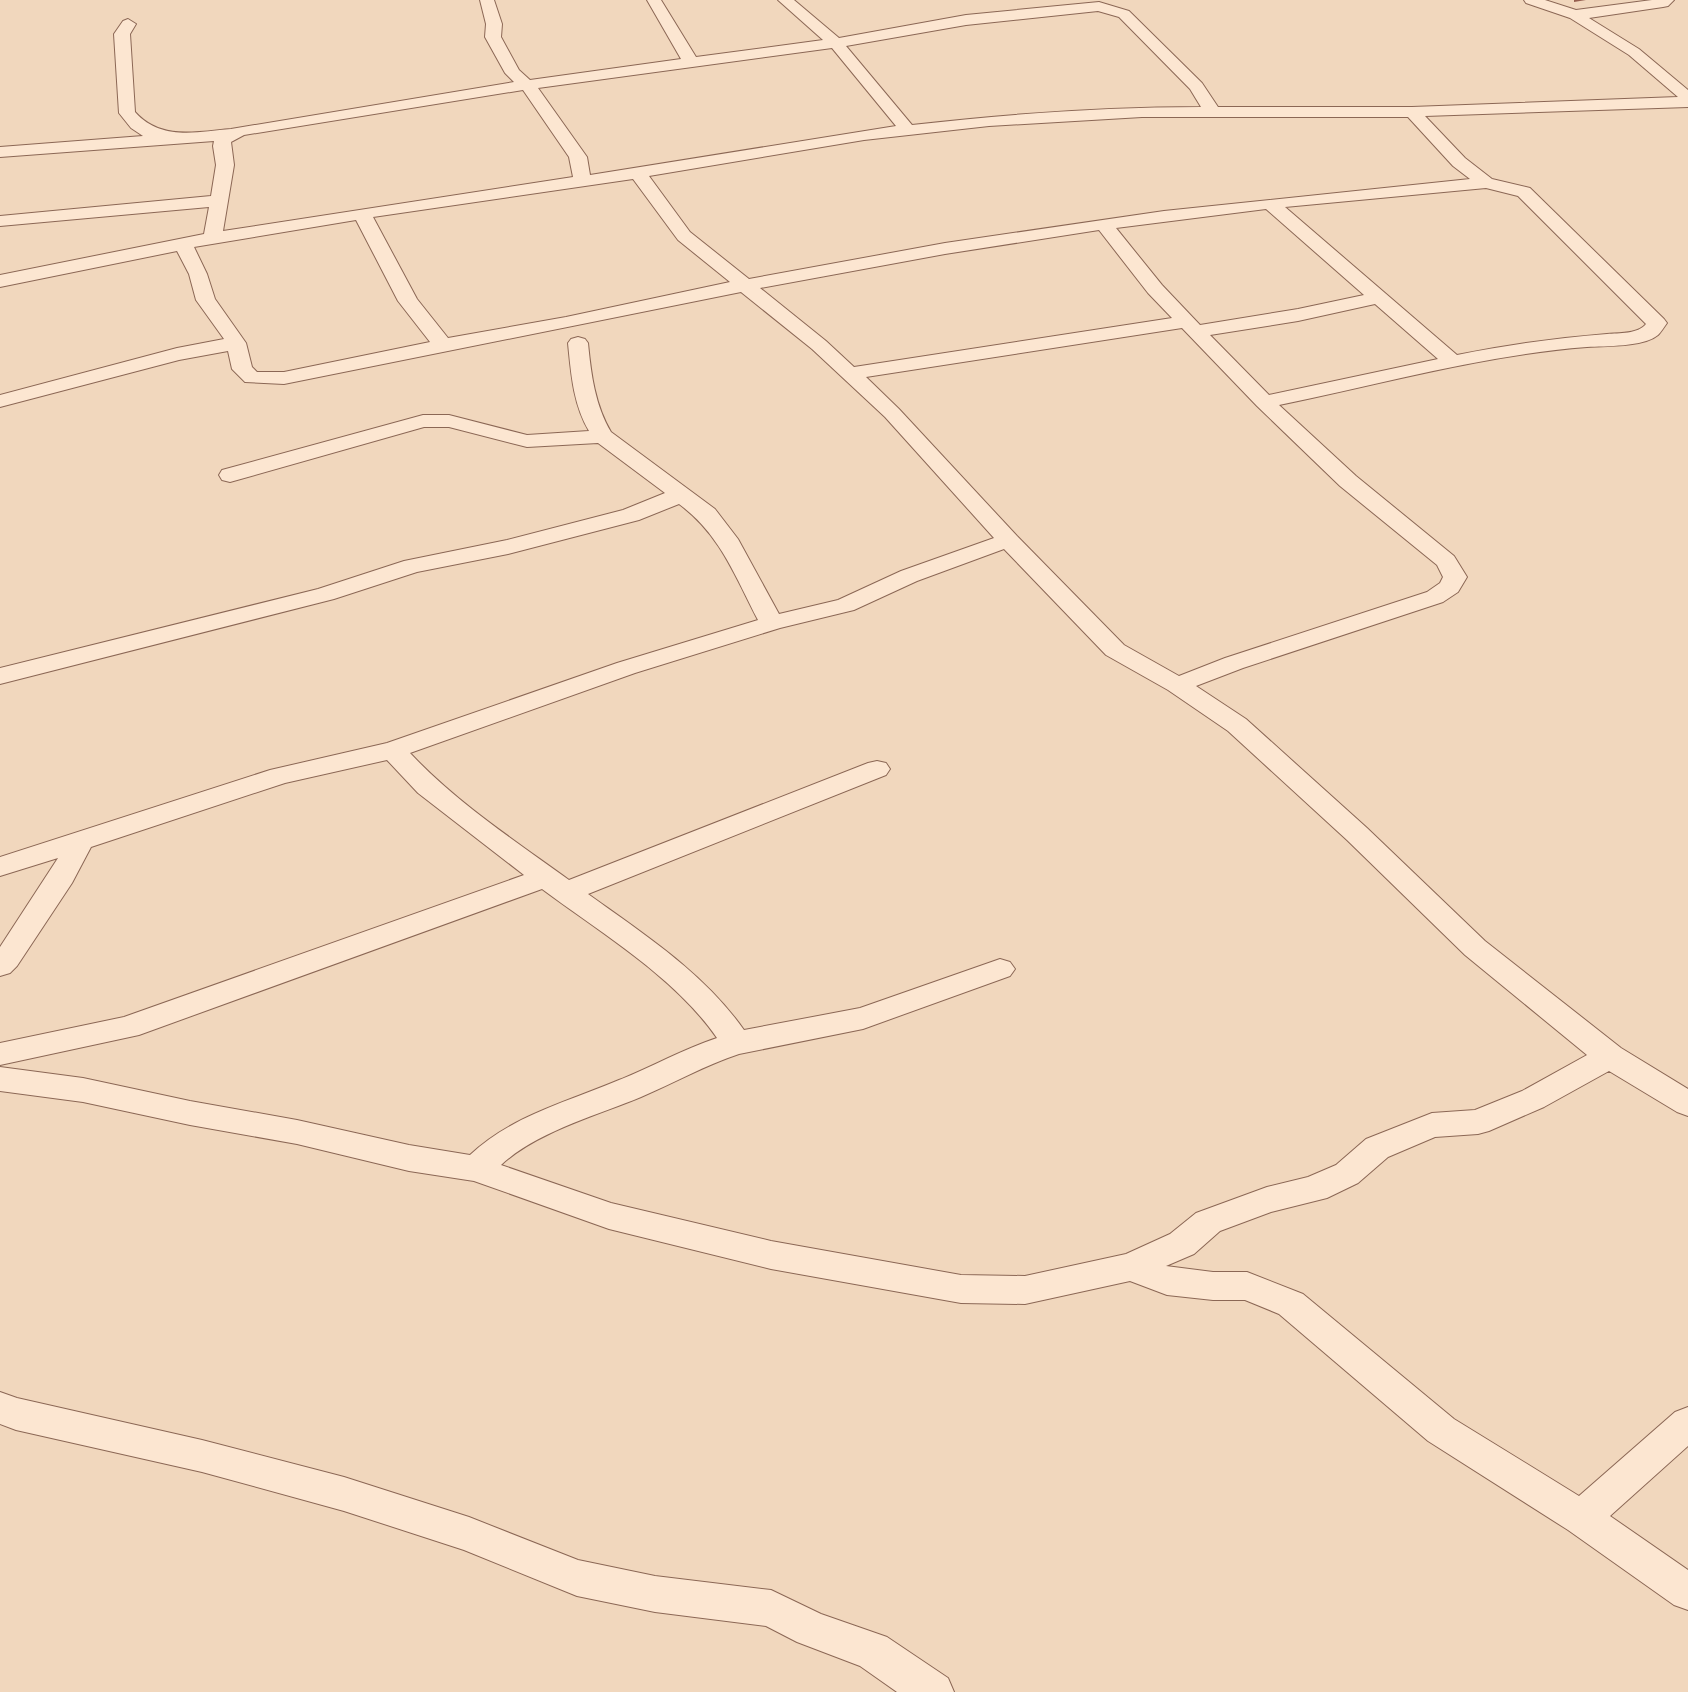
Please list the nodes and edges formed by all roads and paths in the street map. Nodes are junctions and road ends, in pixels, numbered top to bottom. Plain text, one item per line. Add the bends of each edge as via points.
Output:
1 (487, 0) edge
2 (654, 0) edge
3 (785, 0) edge
4 (1530, 0) edge
5 (1667, 0) edge
6 (1095, 3) edge
7 (1575, 15) junction
8 (128, 24) dead end
9 (836, 43) junction
10 (690, 61) junction
11 (527, 84) junction
12 (1688, 98) edge
13 (1688, 102) edge
14 (1212, 111) junction
15 (1412, 112) junction
16 (908, 130) junction
17 (231, 134) junction
18 (167, 138) junction
19 (0, 152) edge
20 (638, 173) junction
21 (582, 180) junction
22 (1486, 182) junction
23 (218, 201) junction
24 (1270, 204) junction
25 (362, 214) junction
26 (0, 221) edge
27 (1104, 225) junction
28 (214, 238) junction
29 (183, 245) junction
30 (0, 281) edge
31 (744, 284) junction
32 (1378, 298) junction
33 (611, 312) junction
34 (1192, 326) junction
35 (543, 328) junction
36 (578, 343) junction
37 (236, 344) junction
38 (444, 345) junction
39 (1453, 362) junction
40 (850, 374) junction
41 (0, 401) edge
42 (1264, 402) junction
43 (603, 436) junction
44 (230, 475) dead end
45 (681, 495) junction
46 (1009, 541) junction
47 (772, 622) junction
48 (0, 676) edge
49 (1177, 685) junction
50 (393, 750) junction
51 (877, 769) dead end
52 (82, 840) junction
53 (0, 867) edge
54 (557, 885) junction
55 (0, 966) edge
56 (1000, 969) dead end
57 (737, 1043) junction
58 (0, 1054) edge
59 (1610, 1056) junction
60 (0, 1079) edge
61 (1688, 1104) edge
62 (476, 1169) junction
63 (1131, 1267) junction
64 (0, 1408) edge
65 (1688, 1422) edge
66 (1580, 1518) junction
67 (1688, 1592) edge
68 (934, 1692) edge

1 - 11 street via 494,24 493,37 513,73
2 - 10 street
3 - 9 street
4 - 7 street
5 - 7 street
6 - 9 street via 966,20
6 - 14 street via 1124,14 1196,86
7 - 12 street via 1634,52
8 - 18 street via 122,34 127,114 149,134
9 - 10 street
9 - 16 street
10 - 11 street
11 - 17 street
11 - 21 street via 578,157
13 - 15 street
14 - 15 street
14 - 16 street via 1053,116
15 - 22 street via 1459,162
16 - 20 street
17 - 18 street
17 - 23 street via 223,139 221,146 225,165
18 - 19 street
20 - 21 street
20 - 31 street via 684,236
21 - 25 street
22 - 24 street
22 - 39 street via 1524,192 1657,323 1650,332 1631,338 1563,343
23 - 26 street
23 - 28 street
24 - 27 street
24 - 32 street
25 - 28 street
25 - 38 street via 408,301
27 - 31 street
27 - 34 street via 1155,289
28 - 29 street
29 - 30 street
29 - 37 street via 198,274 206,300
31 - 33 street
31 - 40 street
32 - 34 street via 1298,315
32 - 39 street
33 - 35 street
33 - 36 street
34 - 40 street
34 - 42 street
35 - 36 street
35 - 38 street via 482,335
36 - 43 street via 582,386 594,423
37 - 38 street via 242,368 252,378 284,378
37 - 41 street via 176,354
39 - 42 street
40 - 46 street via 930,453
42 - 49 street via 1348,480 1446,561 1455,577 1450,587 1435,597
43 - 44 street via 528,441 449,421 423,420
43 - 45 street
45 - 47 street via 707,514 727,538
45 - 48 street via 631,515 508,547 412,566 326,594
46 - 47 street via 909,576 846,605
46 - 49 street via 1115,650
47 - 50 street via 626,668
49 - 59 street via 1237,725 1357,834 1475,948
50 - 52 street via 280,776
50 - 54 street via 427,787
51 - 54 street
52 - 53 street
52 - 55 street via 62,876
54 - 57 street via 674,972 716,1013
54 - 58 street via 128,1027
56 - 57 street via 863,1018
57 - 62 street via 706,1053 632,1088 536,1126 493,1153
59 - 61 street
59 - 63 street via 1533,1099 1478,1122 1432,1125 1377,1148 1347,1174 1315,1189 1267,1200 1208,1222 1182,1244
60 - 62 street via 83,1090
62 - 63 street via 609,1216 771,1255 961,1289 1024,1290
63 - 66 street via 1167,1281 1247,1286 1291,1304 1441,1430
64 - 68 street via 344,1494 469,1534 577,1578 655,1594 770,1608 811,1629 874,1651
65 - 66 street
66 - 67 street

